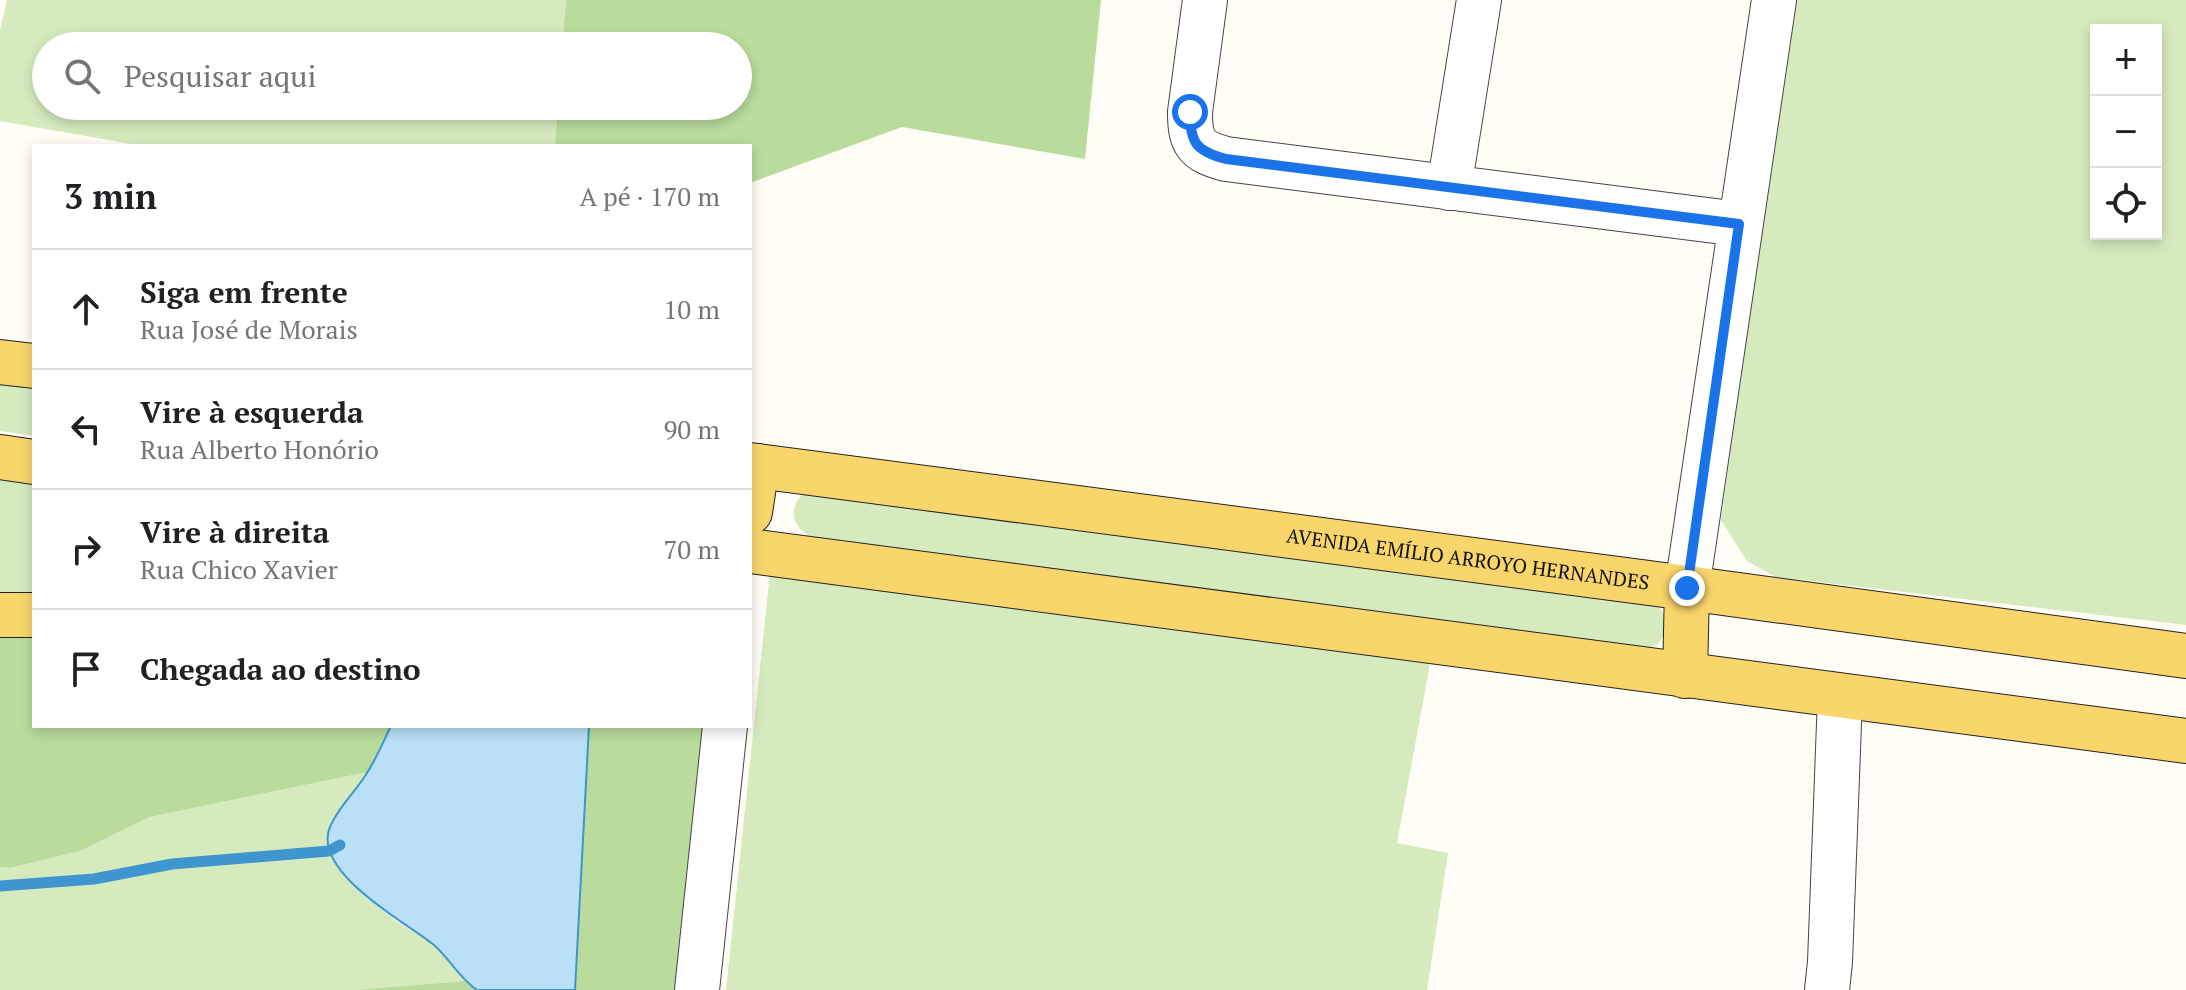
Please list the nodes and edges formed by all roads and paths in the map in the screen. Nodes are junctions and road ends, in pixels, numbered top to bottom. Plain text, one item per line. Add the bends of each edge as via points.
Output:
1 (1205, 0) edge
2 (1479, 0) edge
3 (1774, 0) edge
4 (1449, 188) junction
5 (1739, 224) junction
6 (0, 362) edge
7 (32, 366) edge
8 (0, 457) edge
9 (32, 462) edge
10 (753, 465) edge
11 (752, 551) edge
12 (1687, 588) junction
13 (0, 615) edge
14 (32, 615) edge
15 (2186, 656) edge
16 (1685, 676) junction
17 (1840, 697) junction
18 (725, 728) edge
19 (2186, 741) edge
20 (697, 990) edge
21 (1827, 990) edge

1 - 4 street via 1190,112 1196,146 1226,159
2 - 4 street
3 - 5 street
4 - 5 street
5 - 12 street
6 - 7 main road
8 - 9 main road
10 - 12 main road, AVENIDA EMÍLIO ARROYO HERNANDES
11 - 16 main road
12 - 15 main road, AVENIDA EMÍLIO ARROYO HERNANDES
12 - 16 main road
13 - 14 main road
16 - 17 main road
17 - 19 main road
17 - 21 street
18 - 20 street

